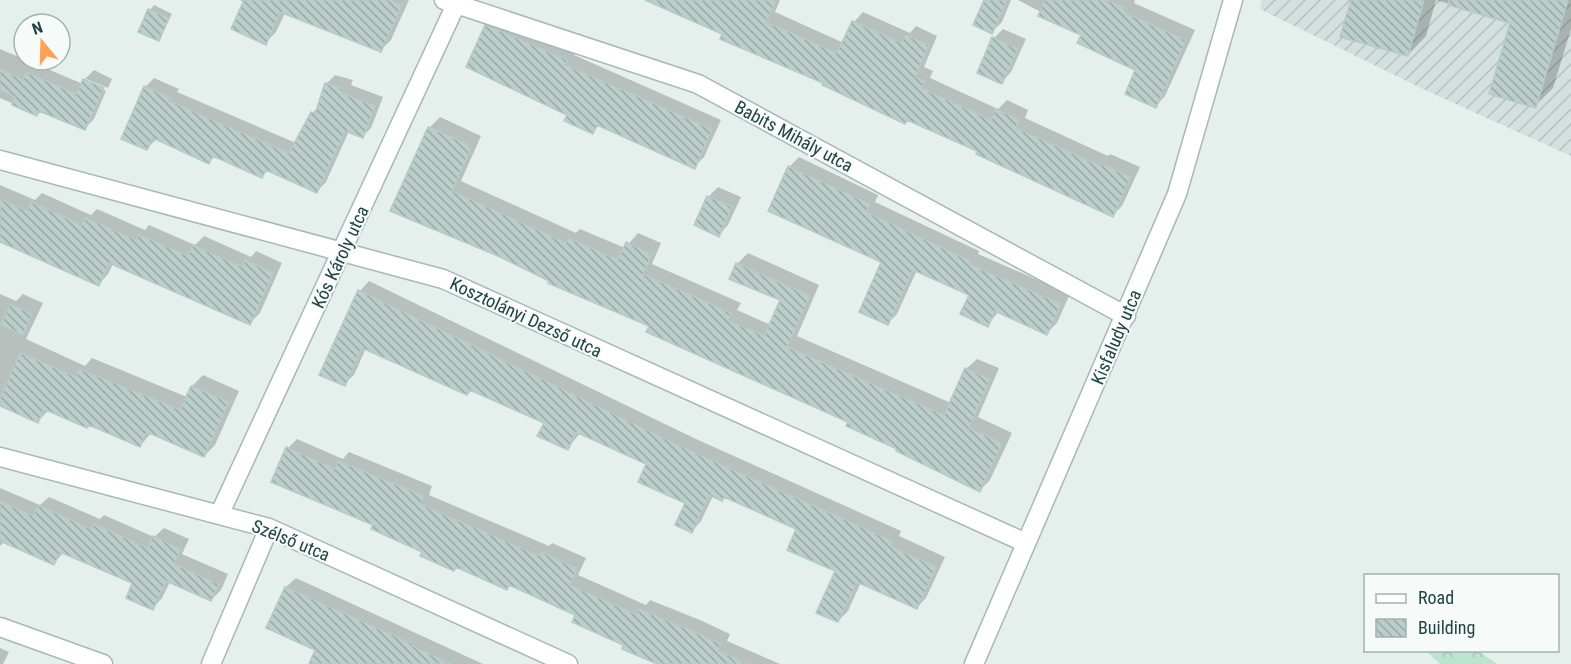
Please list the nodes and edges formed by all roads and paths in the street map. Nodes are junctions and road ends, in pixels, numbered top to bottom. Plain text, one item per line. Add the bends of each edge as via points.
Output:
1 (1233, 0) edge
2 (453, 1) edge
3 (0, 160) edge
4 (343, 252) junction
5 (1126, 316) junction
6 (0, 457) edge
7 (220, 513) junction
8 (269, 528) junction
9 (1026, 543) junction
10 (0, 627) edge
11 (103, 664) edge
12 (211, 664) edge
13 (568, 664) edge
14 (975, 664) edge

1 - 5 street, Kisfaludy utca via 1177,194
2 - 4 street, Kós Károly utca
2 - 5 street, Babits Mihály utca via 698,84
3 - 4 street, Kosztolányi Dezső utca
4 - 7 street, Kós Károly utca
4 - 9 street, Kosztolányi Dezső utca via 444,279
5 - 9 street, Kisfaludy utca
6 - 7 street, Szélső utca
7 - 8 street, Szélső utca
8 - 12 street
8 - 13 street, Szélső utca
9 - 14 street, Kisfaludy utca
10 - 11 street

